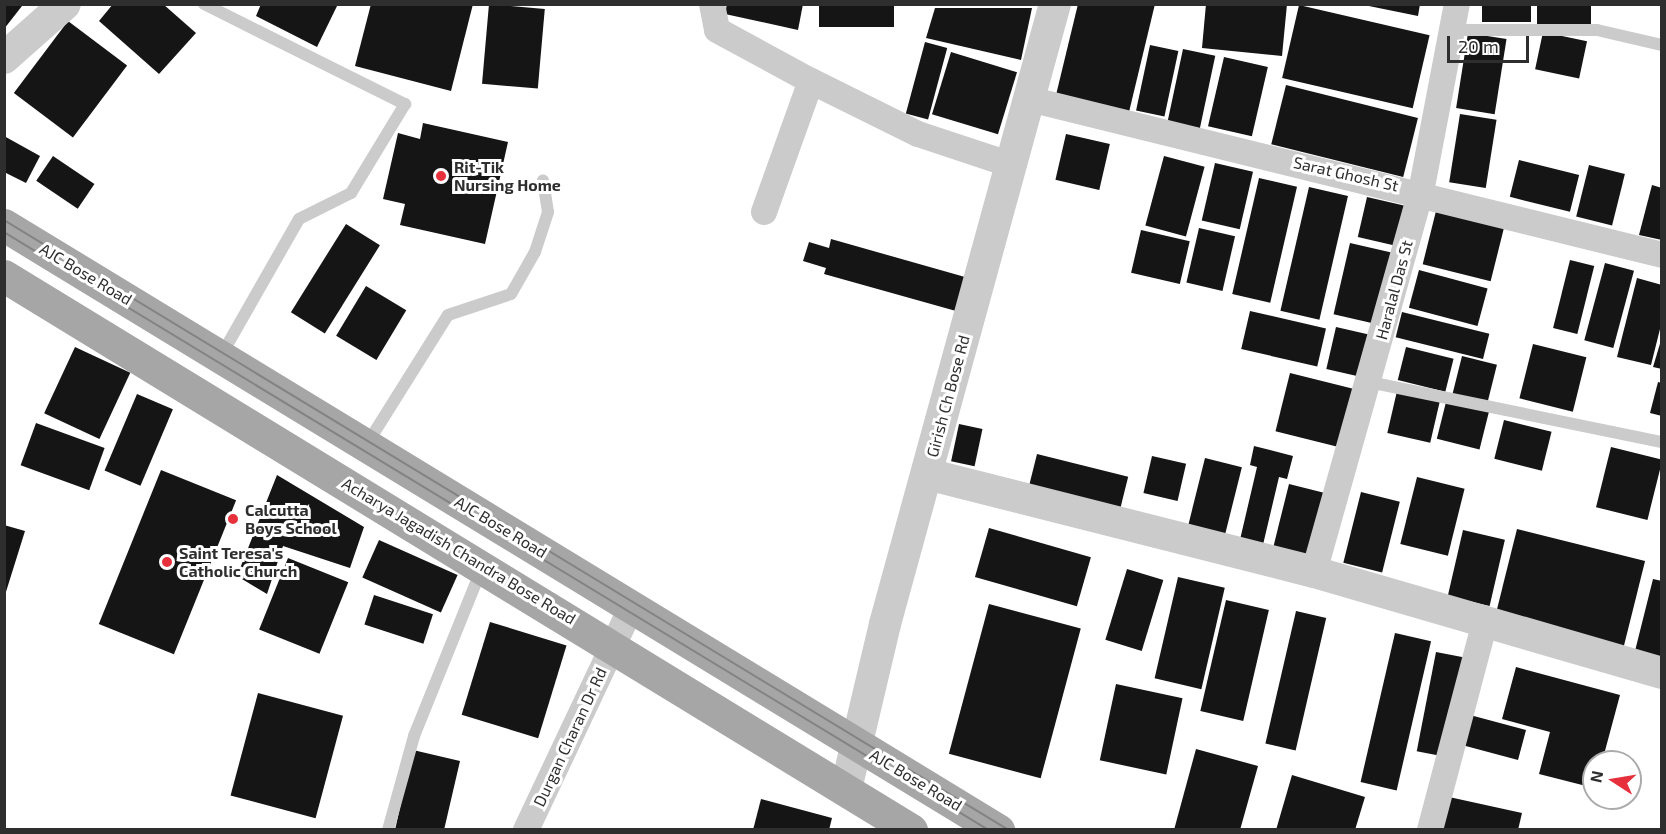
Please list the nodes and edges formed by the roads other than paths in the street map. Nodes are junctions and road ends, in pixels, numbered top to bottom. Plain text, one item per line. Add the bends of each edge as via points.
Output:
1 (66, 4) edge
2 (204, 4) edge
3 (712, 4) edge
4 (1055, 4) edge
5 (1457, 4) edge
6 (1455, 30) junction
7 (1662, 45) edge
8 (4, 58) edge
9 (811, 81) junction
10 (1029, 99) junction
11 (1011, 165) junction
12 (543, 180) dead end
13 (1421, 192) junction
14 (764, 212) dead end
15 (4, 225) edge
16 (1662, 255) edge
17 (4, 276) edge
18 (221, 356) junction
19 (1369, 382) junction
20 (1662, 442) edge
21 (366, 445) junction
22 (927, 474) junction
23 (483, 565) junction
24 (1314, 572) junction
25 (632, 606) junction
26 (1485, 622) junction
27 (614, 644) junction
28 (1662, 673) edge
29 (857, 744) junction
30 (846, 789) junction
31 (388, 830) edge
32 (526, 830) edge
33 (911, 830) edge
34 (998, 830) edge
35 (1430, 830) edge

1 - 8 street
2 - 18 lane via 405,104 351,193 299,219
3 - 9 street via 717,30
4 - 10 street, Girish Ch Bose Rd
5 - 6 street, Haralal Das St
6 - 7 lane via 1597,30
6 - 13 street, Haralal Das St
9 - 11 street via 918,134
9 - 14 street
10 - 11 street, Girish Ch Bose Rd
10 - 13 street, Sarat Ghosh St
11 - 22 street, Girish Ch Bose Rd
12 - 21 lane via 548,212 535,252 511,294 448,315
13 - 16 street, Sarat Ghosh St
13 - 19 street, Haralal Das St
15 - 18 main road, AJC Bose Road
17 - 23 main road, Acharya Jagadish Chandra Bose Road
18 - 21 main road, AJC Bose Road
19 - 20 lane
19 - 24 street, Haralal Das St
21 - 25 main road, AJC Bose Road
22 - 24 street
22 - 29 street, Girish Ch Bose Rd
23 - 27 main road, Acharya Jagadish Chandra Bose Road
23 - 31 lane via 414,736
24 - 26 street
25 - 27 street, Durgan Charan Dr Rd
25 - 29 main road, AJC Bose Road
26 - 28 street
26 - 35 street
27 - 30 main road, Acharya Jagadish Chandra Bose Road
27 - 32 street, Durgan Charan Dr Rd
29 - 30 street, Girish Ch Bose Rd
29 - 34 main road, AJC Bose Road
30 - 33 main road, Acharya Jagadish Chandra Bose Road

